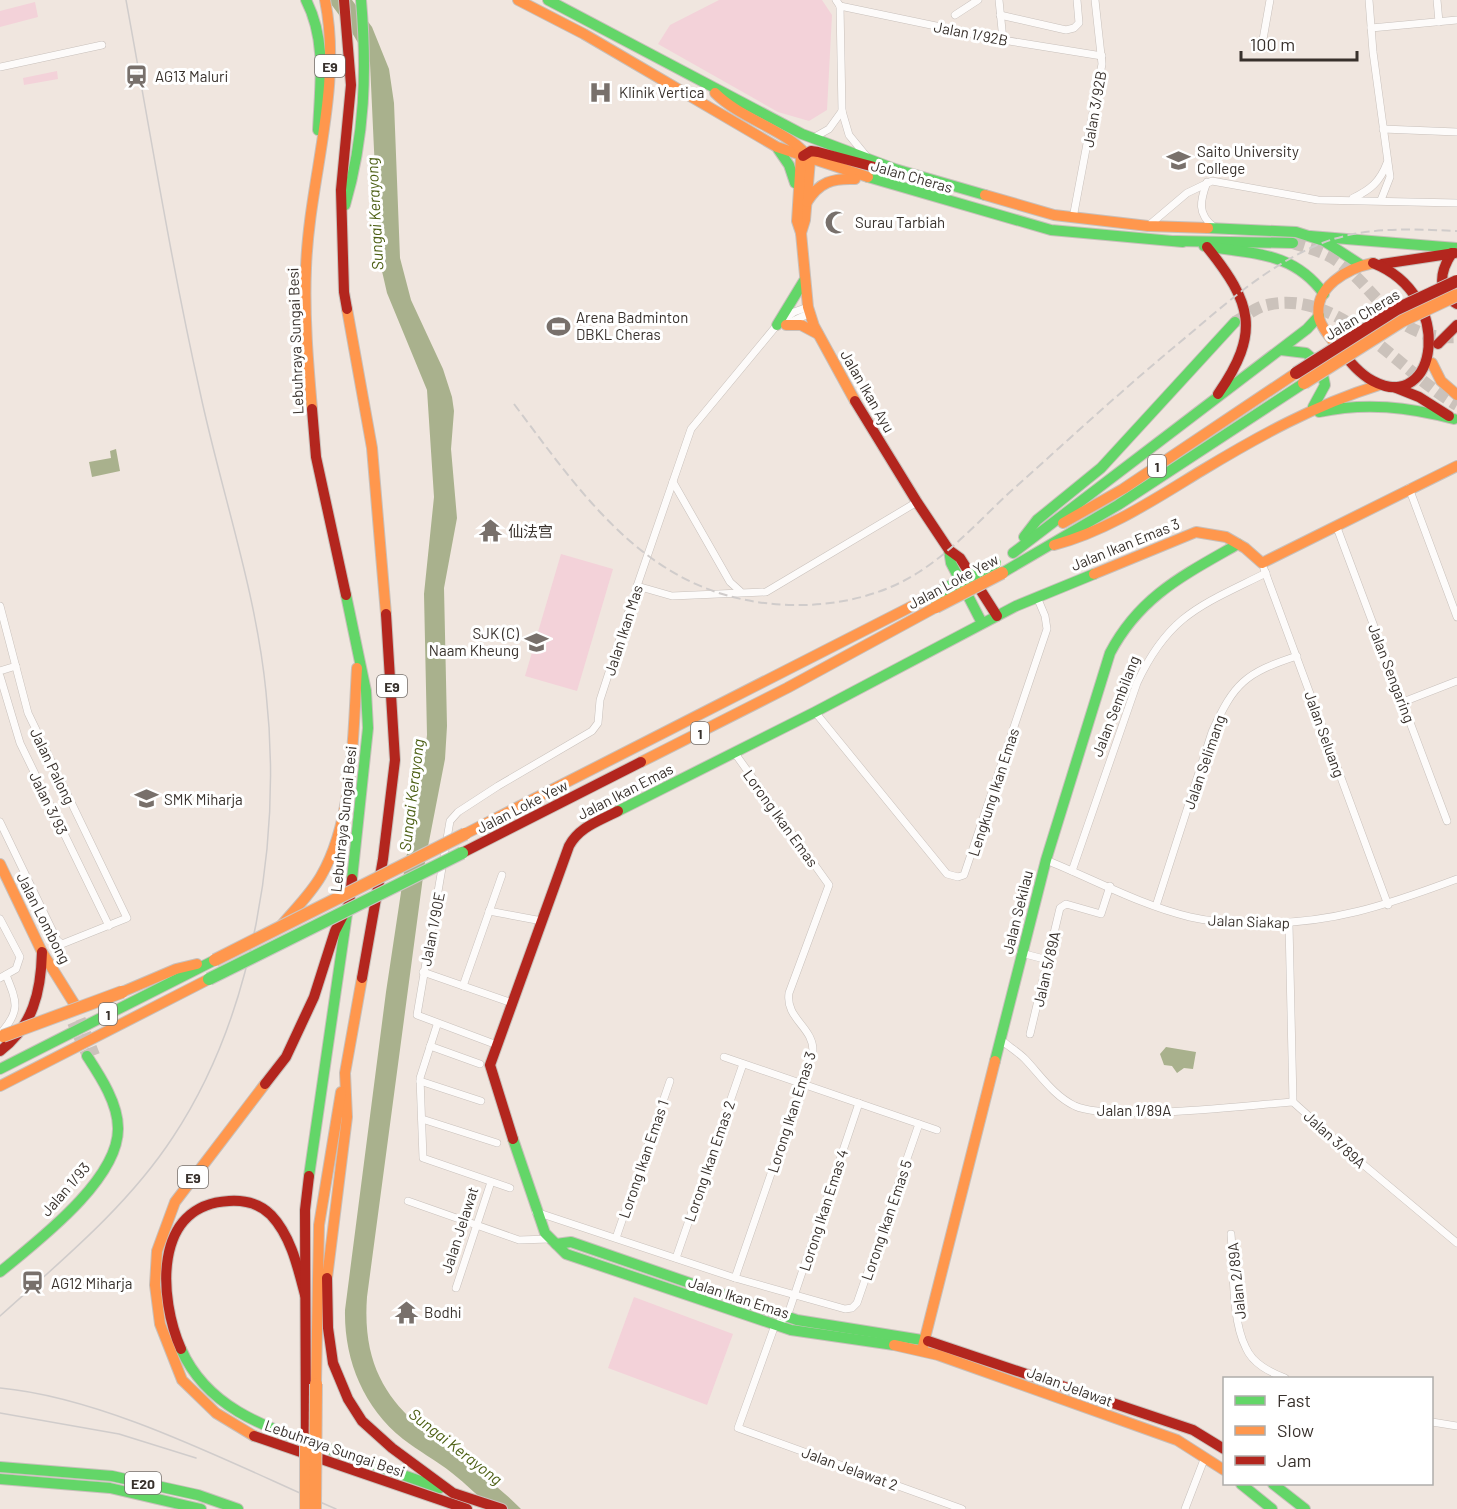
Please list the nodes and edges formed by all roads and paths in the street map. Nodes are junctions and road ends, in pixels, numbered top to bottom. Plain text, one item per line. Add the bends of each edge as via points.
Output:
1 (306, 0) edge
2 (325, 0) edge
3 (344, 0) edge
4 (361, 0) edge
5 (518, 0) edge
6 (548, 0) edge
7 (978, 0) edge
8 (999, 0) edge
9 (1077, 0) edge
10 (1095, 0) edge
11 (1270, 0) edge
12 (1369, 0) edge
13 (1437, 0) edge
14 (838, 3) edge
15 (955, 15) dead end
16 (1000, 15) junction
17 (1457, 20) edge
18 (1438, 22) junction
19 (1371, 28) junction
20 (1003, 40) junction
21 (102, 45) dead end
22 (1262, 45) dead end
23 (1102, 56) junction
24 (0, 67) edge
25 (708, 86) junction
26 (842, 111) junction
27 (1383, 129) junction
28 (1457, 132) edge
29 (813, 138) junction
30 (777, 147) junction
31 (806, 157) junction
32 (869, 159) junction
33 (1387, 163) junction
34 (895, 169) junction
35 (871, 180) junction
36 (318, 182) junction
37 (1207, 182) junction
38 (798, 192) junction
39 (1349, 200) junction
40 (1381, 200) junction
41 (1457, 203) edge
42 (806, 206) junction
43 (341, 215) junction
44 (1073, 218) junction
45 (1148, 226) junction
46 (1217, 229) junction
47 (801, 233) junction
48 (1310, 236) junction
49 (1175, 241) junction
50 (1293, 243) tunnel mouth
51 (1206, 247) junction
52 (1455, 251) edge
53 (1361, 264) junction
54 (1382, 264) junction
55 (805, 278) junction
56 (1457, 281) edge
57 (1324, 294) junction
58 (1457, 295) edge
59 (1457, 304) edge
60 (809, 310) junction
61 (1319, 316) junction
62 (1235, 322) tunnel mouth
63 (1457, 325) edge
64 (777, 328) junction
65 (818, 334) junction
66 (1438, 344) junction
67 (1281, 350) junction
68 (1432, 363) junction
69 (1300, 378) junction
70 (1379, 385) junction
71 (1394, 387) junction
72 (1457, 395) edge
73 (1206, 409) junction
74 (1312, 409) junction
75 (1295, 418) junction
76 (1455, 420) edge
77 (1457, 466) edge
78 (673, 482) junction
79 (1409, 488) junction
80 (917, 502) junction
81 (1336, 525) junction
82 (1238, 544) junction
83 (1054, 545) junction
84 (949, 550) junction
85 (1013, 553) junction
86 (998, 568) junction
87 (1264, 568) junction
88 (637, 585) junction
89 (740, 591) junction
90 (1037, 597) junction
91 (987, 599) junction
92 (933, 602) junction
93 (0, 606) edge
94 (975, 606) junction
95 (1016, 606) junction
96 (997, 616) junction
97 (1457, 617) edge
98 (982, 623) junction
99 (957, 635) junction
100 (358, 652) junction
101 (1297, 656) junction
102 (16, 666) junction
103 (0, 671) edge
104 (0, 676) edge
105 (1457, 681) edge
106 (1402, 702) junction
107 (815, 712) junction
108 (734, 752) junction
109 (1447, 821) dead end
110 (0, 822) edge
111 (1046, 860) junction
112 (0, 864) edge
113 (1072, 871) junction
114 (502, 875) dead end
115 (441, 879) joint
116 (1457, 879) edge
117 (829, 885) joint
118 (1110, 886) junction
119 (349, 904) junction
120 (1388, 904) junction
121 (1156, 906) junction
122 (489, 911) junction
123 (0, 918) edge
124 (542, 921) junction
125 (1289, 924) junction
126 (109, 927) junction
127 (280, 927) junction
128 (42, 952) junction
129 (1022, 953) junction
130 (215, 960) junction
131 (1048, 960) junction
132 (423, 972) junction
133 (3, 977) edge
134 (463, 986) junction
135 (512, 1003) junction
136 (70, 1007) tunnel mouth
137 (437, 1025) junction
138 (1030, 1034) dead end
139 (1, 1036) edge
140 (1000, 1039) junction
141 (430, 1046) junction
142 (497, 1046) junction
143 (0, 1051) edge
144 (91, 1056) tunnel mouth
145 (724, 1057) dead end
146 (480, 1064) dead end
147 (743, 1064) junction
148 (0, 1069) edge
149 (345, 1073) junction
150 (420, 1081) junction
151 (670, 1081) dead end
152 (803, 1084) junction
153 (0, 1086) edge
154 (481, 1101) dead end
155 (1293, 1102) junction
156 (859, 1103) junction
157 (422, 1119) junction
158 (919, 1124) junction
159 (937, 1130) dead end
160 (497, 1143) dead end
161 (491, 1182) junction
162 (510, 1188) dead end
163 (408, 1201) dead end
164 (536, 1212) junction
165 (477, 1226) junction
166 (1231, 1234) dead end
167 (616, 1238) junction
168 (552, 1241) junction
169 (1457, 1244) edge
170 (676, 1258) junction
171 (0, 1272) edge
172 (735, 1278) junction
173 (456, 1288) dead end
174 (305, 1296) junction
175 (795, 1296) junction
176 (787, 1317) junction
177 (775, 1325) junction
178 (923, 1345) junction
179 (1283, 1377) edge
180 (311, 1383) junction
181 (1433, 1422) edge
182 (1457, 1426) edge
183 (1193, 1430) junction
184 (1223, 1449) edge
185 (1223, 1450) edge
186 (1204, 1457) junction
187 (0, 1467) edge
188 (1223, 1469) edge
189 (42, 1476) junction
190 (0, 1479) edge
191 (1242, 1485) edge
192 (1274, 1485) edge
193 (453, 1493) junction
194 (201, 1509) edge
195 (238, 1509) edge
196 (306, 1509) edge
197 (315, 1509) edge
198 (467, 1509) edge
199 (502, 1509) edge
200 (962, 1509) edge
201 (1185, 1509) edge
202 (1272, 1509) edge
203 (1305, 1509) edge

1 - 36 main road via 315,19 320,53
2 - 36 main road, Lebuhraya Sungai Besi / E9 via 330,25 330,77
3 - 43 main road, Lebuhraya Sungai Besi / E9 via 350,44 349,125
4 - 43 main road via 366,71 363,124 356,173
5 - 30 main road, Jalan Cheras via 584,34
6 - 25 main road, Jalan Cheras
7 - 15 street
8 - 16 street
9 - 16 street via 1079,23 1066,30
10 - 23 street, Jalan 3/92B
11 - 22 street
12 - 19 street
13 - 18 street
14 - 20 street, Jalan 1/92B
14 - 26 street, Jalan 1/92B
16 - 20 street
17 - 18 street
18 - 19 street
19 - 27 street
20 - 23 street, Jalan 1/92B
21 - 24 street
23 - 44 street, Jalan 3/92B
25 - 29 main road, Jalan Cheras
25 - 31 main road via 723,102 753,122 792,140
26 - 29 street via 829,129
26 - 32 street, Jalan 1/92B via 849,135
27 - 28 street
27 - 33 street
29 - 32 main road, Jalan Cheras
30 - 31 main road, Jalan Cheras
30 - 38 main road via 793,173
31 - 34 main road via 818,152 870,167
31 - 35 main road, Jalan Cheras
31 - 38 main road, Jalan Ikan Ayu
31 - 42 main road, Jalan Ikan Ayu
32 - 34 main road, Jalan Cheras
33 - 39 street via 1377,183
33 - 40 street via 1390,177
34 - 44 main road, Jalan Cheras
35 - 42 main road via 829,179 816,187
35 - 49 main road, Jalan Cheras via 1051,230
36 - 100 main road, Lebuhraya Sungai Besi / E9 via 306,267 316,457
37 - 39 street via 1220,181 1318,201
37 - 45 street via 1187,193
37 - 46 street via 1200,208 1205,219
38 - 47 main road, Jalan Ikan Ayu via 797,221
39 - 40 street
40 - 41 street
42 - 47 main road, Jalan Ikan Ayu
43 - 149 main road, Lebuhraya Sungai Besi / E9 via 344,292 372,448 395,732 392,801
44 - 45 main road, Jalan Cheras
45 - 46 main road, Jalan Cheras
46 - 48 main road, Jalan Cheras
47 - 55 main road, Jalan Ikan Ayu
48 - 52 main road
48 - 53 main road, Jalan Cheras
49 - 50 main road
49 - 51 main road, Jalan Cheras
51 - 57 main road, Jalan Cheras via 1296,266
51 - 73 main road via 1234,282 1244,302 1248,332 1237,365
52 - 54 main road
52 - 59 main road via 1443,267 1441,282 1447,297
53 - 54 main road
53 - 57 main road
54 - 66 main road via 1398,273 1414,290 1430,315
55 - 60 main road, Jalan Ikan Ayu
55 - 64 main road
56 - 69 main road, Jalan Cheras / 1, bridge via 1397,309
57 - 61 main road
58 - 69 main road, Jalan Cheras / 1, bridge
60 - 64 street, Jalan Ikan Mas via 794,312
60 - 65 main road, Jalan Ikan Ayu
61 - 67 main road
61 - 70 main road via 1357,372
62 - 85 main road via 1101,468 1037,520
63 - 66 main road
64 - 65 main road via 801,325
64 - 78 street, Jalan Ikan Mas via 696,421
65 - 80 main road, Jalan Ikan Ayu via 841,379
66 - 68 main road
67 - 73 main road
67 - 74 main road via 1303,351 1323,367 1325,387
68 - 71 main road via 1416,378
68 - 72 main road via 1441,381
69 - 83 main road, Jalan Cheras / 1
69 - 85 main road, Jalan Cheras / 1
70 - 71 main road
70 - 74 main road via 1346,393
71 - 76 main road via 1419,397
73 - 85 main road
74 - 75 main road
75 - 76 main road via 1336,407 1377,403 1410,407
75 - 83 main road via 1124,516 1076,540
77 - 79 main road, Jalan Sembilang
78 - 88 street, Jalan Ikan Mas
78 - 89 street via 730,582
79 - 81 main road, Jalan Sembilang
79 - 97 street
80 - 84 main road, Jalan Ikan Ayu
80 - 89 street via 777,587 766,592
81 - 87 main road, Jalan Sembilang
81 - 106 street, Jalan Sengaring
82 - 87 main road, Jalan Ikan Emas 3
82 - 90 main road, Jalan Ikan Emas 3 via 1214,534 1196,532
82 - 111 main road, Jalan Sekilau via 1154,594 1120,630
83 - 86 main road, Jalan Loke Yew / 1
84 - 91 main road, Jalan Ikan Ayu via 960,558
84 - 94 main road, Jalan Ikan Ayu via 951,562
85 - 86 main road, Jalan Loke Yew / 1
86 - 92 main road, Jalan Loke Yew / 1, bridge
87 - 101 street, Jalan Seluang
87 - 113 street, Jalan Sembilang via 1191,611 1175,624 1147,660
88 - 89 street via 672,596
88 - 115 street, Jalan Ikan Mas via 600,700 598,723 592,731 458,812 450,821
90 - 95 main road, Jalan Ikan Emas 3
90 - 107 street, Lengkung Ikan Emas via 1047,629 964,875 947,874
91 - 95 main road via 997,605
91 - 96 main road, Jalan Ikan Ayu
92 - 127 main road, Jalan Loke Yew / 1, bridge
92 - 153 main road, Jalan Loke Yew / 1, bridge via 787,688
93 - 102 street, Jalan Palong
94 - 98 main road, Jalan Ikan Ayu
94 - 99 main road via 968,624
95 - 96 main road, Jalan Ikan Emas 3
96 - 98 main road, Jalan Ikan Emas 3
98 - 99 main road, Jalan Ikan Emas
99 - 107 main road, Jalan Ikan Emas
100 - 119 main road, Lebuhraya Sungai Besi / E9 via 368,728
100 - 127 main road via 347,791 333,843 314,887
101 - 120 street, Jalan Seluang
101 - 121 street, Jalan Selimang via 1250,675 1222,710
102 - 103 street
102 - 126 street, Jalan Palong via 28,713 44,750 127,918
104 - 126 street, Jalan 3/93 via 20,743
105 - 106 street
106 - 109 street, Jalan Sengaring
107 - 108 main road, Jalan Ikan Emas
108 - 117 street, Lorong Ikan Emas
108 - 124 main road, Jalan Ikan Emas via 575,835
110 - 126 street via 57,940 69,943
111 - 113 street, Jalan Siakap
111 - 129 main road, Jalan Sekilau
112 - 128 main road, Jalan Lombong
113 - 118 street, Jalan Siakap
114 - 122 street
115 - 132 street, Jalan 1/90E
116 - 120 street, Jalan Siakap
117 - 152 street, Lorong Ikan Emas 3 via 787,1005 814,1041
118 - 121 street, Jalan Siakap
118 - 131 street, Jalan 5/89A via 1101,914 1063,904
119 - 174 main road via 305,1210
119 - 198 main road, Lebuhraya Sungai Besi / E9 via 335,931 314,997 286,1057 175,1202 157,1251 155,1285 160,1324 182,1380 216,1413 258,1438
120 - 125 street, Jalan Siakap via 1352,915
121 - 125 street, Jalan Siakap via 1219,922
122 - 124 street
122 - 134 street
123 - 133 street via 20,957 16,969
124 - 135 main road, Jalan Ikan Emas
125 - 155 street, Jalan 3/89A
127 - 130 main road, Jalan Loke Yew / 1, bridge
128 - 136 main road, Jalan Lombong
128 - 143 main road via 40,990 30,1019 22,1032
129 - 131 street
129 - 140 main road, Jalan Sekilau
130 - 139 main road, bridge via 176,969
130 - 148 main road, Jalan Loke Yew / 1
131 - 138 street, Jalan 5/89A
132 - 134 street, Jalan 1/90E
132 - 137 street via 417,1015
133 - 139 street via 16,1001 14,1016
134 - 135 street, Jalan 1/90E
135 - 142 main road, Jalan Ikan Emas
137 - 141 street
137 - 142 street
140 - 155 street, Jalan 1/89A via 1023,1057 1057,1095 1092,1111
140 - 178 main road, Jalan Sekilau
141 - 146 street
141 - 150 street
142 - 164 main road, Jalan Ikan Emas via 490,1074
144 - 171 main road, Jalan 1/93 via 118,1129 113,1151 89,1189 66,1215
145 - 147 street
147 - 152 street
147 - 170 street, Lorong Ikan Emas 2
149 - 180 main road via 319,1225
149 - 193 main road, Lebuhraya Sungai Besi / E9 via 347,1117 327,1283 333,1364 362,1420 392,1448
150 - 154 street
150 - 157 street
151 - 167 street, Lorong Ikan Emas 1
152 - 156 street
152 - 172 street, Lorong Ikan Emas 3
155 - 169 street, Jalan 3/89A
156 - 158 street
156 - 175 street, Lorong Ikan Emas 4
157 - 160 street
157 - 161 street via 423,1158
158 - 159 street
158 - 175 street, Lorong Ikan Emas 5 via 857,1303 845,1309
161 - 162 street
161 - 165 street, Jalan Jelawat
163 - 165 street
164 - 167 street
164 - 168 main road, Jalan Ikan Emas
165 - 168 street via 519,1240
165 - 173 street, Jalan Jelawat
166 - 179 street, Jalan 2/89A via 1237,1314 1246,1349 1263,1369
167 - 170 street
168 - 176 main road, Jalan Ikan Emas via 571,1242
168 - 177 main road, Jalan Ikan Emas via 566,1254
170 - 172 street
172 - 175 street
174 - 180 main road
174 - 193 main road via 294,1252 282,1228 269,1213 252,1203 233,1199 208,1204 179,1226 166,1269 168,1300 184,1357 200,1380 229,1408 266,1427
175 - 176 street, Lorong Ikan Emas 4
176 - 177 street
176 - 178 main road, Jalan Ikan Emas
177 - 178 main road, Jalan Ikan Emas
177 - 200 street, Jalan Jelawat 2 via 738,1428
178 - 183 main road, Jalan Jelawat
178 - 186 main road, Jalan Jelawat via 1177,1440
180 - 196 main road, bridge
180 - 197 main road, bridge
181 - 182 street
183 - 184 main road, Jalan Jelawat
183 - 186 main road via 1205,1446
185 - 186 main road
186 - 188 main road, Jalan Jelawat
186 - 201 street
187 - 189 main road, E20
189 - 190 main road, E20
189 - 194 main road, E20
189 - 195 main road, E20 via 112,1476 198,1495
191 - 202 main road
192 - 203 main road
193 - 199 main road, Lebuhraya Sungai Besi / E9

